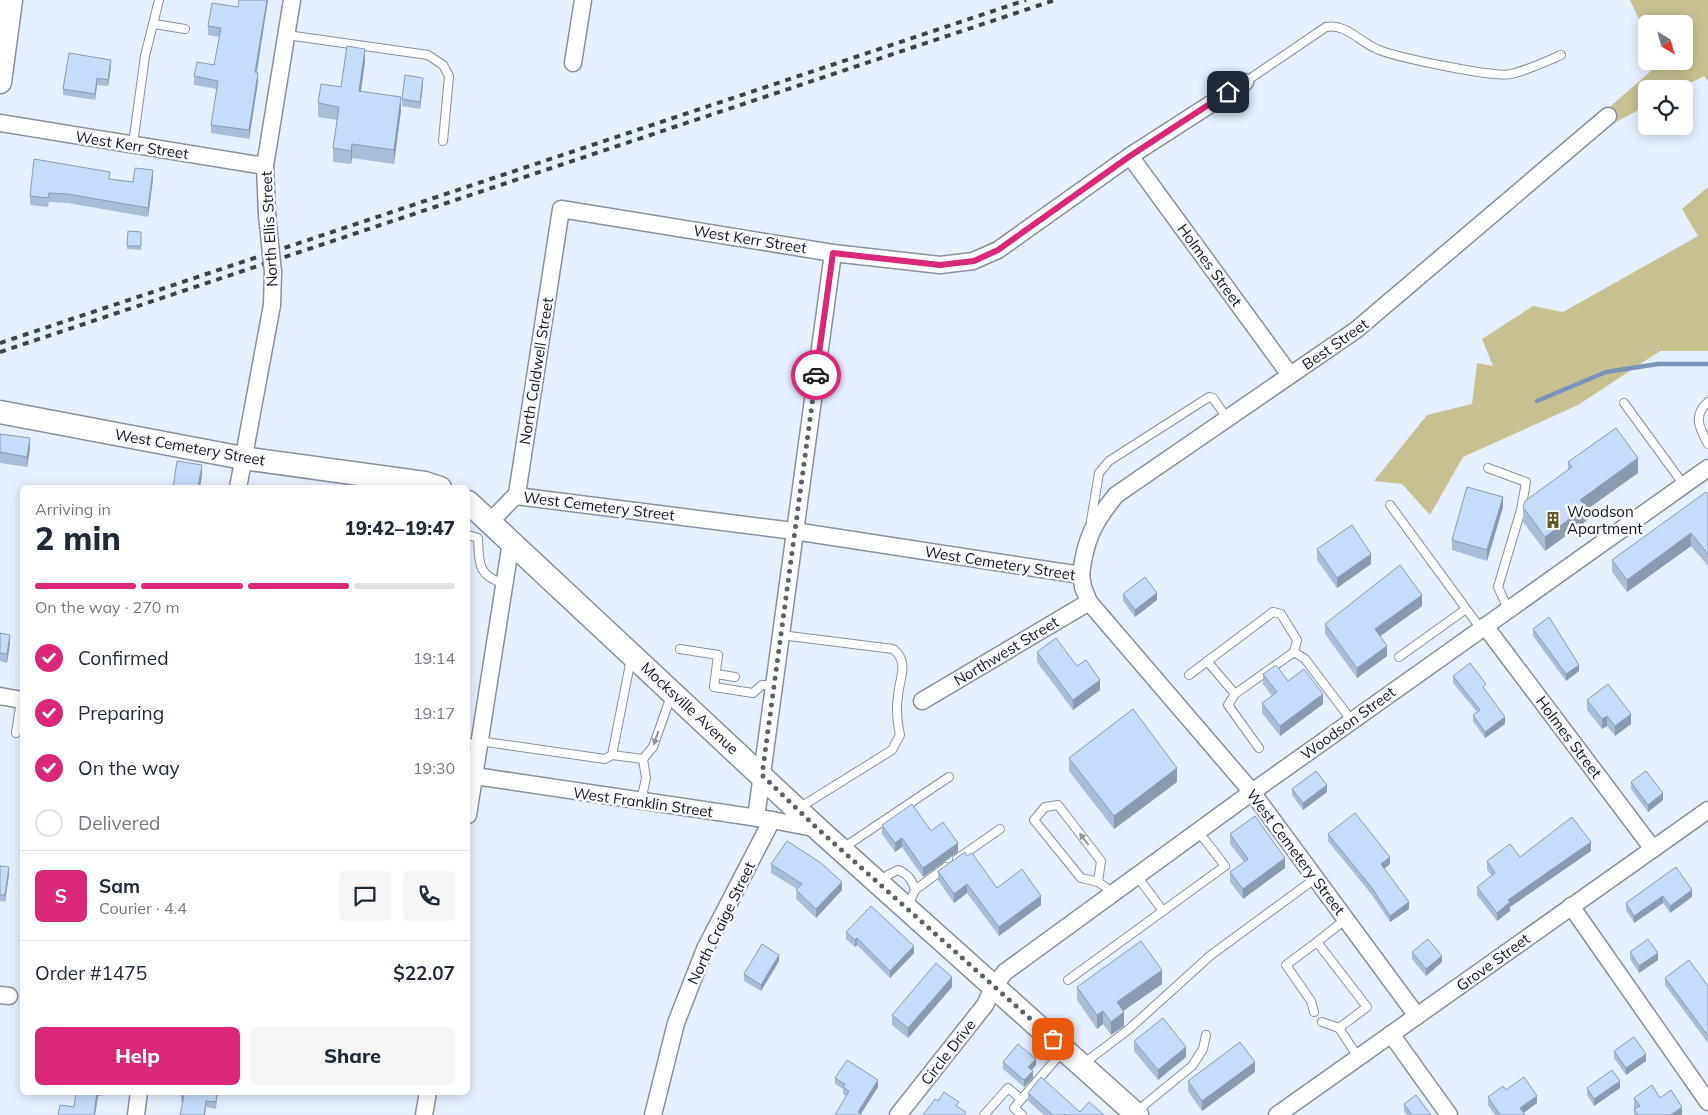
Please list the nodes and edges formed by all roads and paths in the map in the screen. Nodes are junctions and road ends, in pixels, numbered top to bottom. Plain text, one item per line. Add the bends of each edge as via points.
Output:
1 (11, 0) edge
2 (159, 0) edge
3 (292, 0) edge
4 (583, 0) edge
5 (154, 24) junction
6 (185, 29) dead end
7 (287, 35) junction
8 (1561, 55) dead end
9 (573, 63) dead end
10 (0, 82) edge
11 (1245, 82) joint
12 (1608, 116) dead end
13 (0, 123) edge
14 (444, 141) dead end
15 (133, 144) junction
16 (1130, 156) junction
17 (265, 166) junction
18 (561, 209) joint
19 (833, 253) junction
20 (1290, 375) junction
21 (1708, 402) edge
22 (1624, 403) dead end
23 (0, 412) edge
24 (1227, 418) junction
25 (1708, 444) edge
26 (243, 458) junction
27 (1488, 468) dead end
28 (1708, 468) edge
29 (409, 484) edge
30 (238, 485) edge
31 (1684, 485) junction
32 (516, 496) junction
33 (1390, 505) dead end
34 (470, 506) edge
35 (484, 530) junction
36 (794, 531) junction
37 (470, 534) edge
38 (1090, 534) junction
39 (511, 542) junction
40 (1081, 575) junction
41 (503, 583) junction
42 (1089, 602) junction
43 (1466, 608) junction
44 (1508, 609) junction
45 (1483, 627) junction
46 (780, 635) junction
47 (680, 649) dead end
48 (1294, 652) junction
49 (632, 654) junction
50 (1399, 657) dead end
51 (1207, 661) junction
52 (716, 674) junction
53 (1190, 674) dead end
54 (735, 677) dead end
55 (754, 680) dead end
56 (768, 685) junction
57 (672, 692) junction
58 (1235, 694) junction
59 (0, 696) edge
60 (20, 700) edge
61 (922, 701) dead end
62 (20, 711) edge
63 (1352, 721) junction
64 (16, 733) dead end
65 (475, 743) edge
66 (1259, 748) dead end
67 (612, 755) junction
68 (643, 759) junction
69 (762, 775) junction
70 (470, 776) edge
71 (949, 777) dead end
72 (1252, 792) junction
73 (642, 801) junction
74 (797, 809) junction
75 (1708, 810) edge
76 (764, 819) junction
77 (1000, 829) dead end
78 (819, 830) junction
79 (1198, 831) junction
80 (1653, 849) junction
81 (841, 850) junction
82 (1137, 876) junction
83 (1316, 878) junction
84 (1098, 882) junction
85 (1114, 893) junction
86 (911, 899) junction
87 (1571, 906) junction
88 (1163, 911) junction
89 (1346, 919) junction
90 (1317, 942) junction
91 (1068, 980) dead end
92 (994, 986) junction
93 (1314, 1012) dead end
94 (1417, 1016) junction
95 (1322, 1022) dead end
96 (1339, 1028) junction
97 (1390, 1034) junction
98 (1206, 1035) dead end
99 (1065, 1050) junction
100 (1358, 1057) junction
101 (1082, 1065) junction
102 (139, 1095) edge
103 (427, 1095) edge
104 (1021, 1099) junction
105 (1708, 1102) edge
106 (1136, 1114) edge
107 (136, 1115) edge
108 (424, 1115) edge
109 (653, 1115) edge
110 (898, 1115) edge
111 (984, 1115) edge
112 (1022, 1115) edge
113 (1278, 1115) edge
114 (1449, 1115) edge

1 - 10 street
2 - 5 lane
3 - 7 street, North Ellis Street
4 - 9 street
5 - 6 lane
5 - 15 lane via 140,84
7 - 14 lane via 428,55 443,65 449,76
7 - 17 street, North Ellis Street
8 - 11 lane via 1510,75 1492,74 1394,55 1376,49 1334,25 1326,27
11 - 16 street, West Kerr Street
12 - 20 street, Best Street via 1356,330
13 - 15 street, West Kerr Street
15 - 17 street, West Kerr Street
16 - 19 street, West Kerr Street via 998,250 974,261 940,265
16 - 20 street, Holmes Street
17 - 26 street, North Ellis Street, bridge via 273,272 272,305
18 - 19 street, West Kerr Street
18 - 32 street, North Caldwell Street
19 - 36 street, North Craige Street
20 - 24 street, Best Street
21 - 25 lane via 1699,414 1698,425
22 - 31 lane
23 - 26 street, West Cemetery Street
24 - 38 street, Best Street via 1116,494
24 - 38 lane via 1209,397 1102,466 1098,473
26 - 29 street, West Cemetery Street
26 - 30 street, North Ellis Street
27 - 44 lane via 1526,482 1498,587
28 - 31 street, Woodson Street
31 - 44 street, Woodson Street
32 - 35 street
32 - 36 street, West Cemetery Street
33 - 43 lane
34 - 35 street
35 - 37 lane
35 - 39 street
35 - 41 lane via 480,567 492,580
36 - 40 street, West Cemetery Street
36 - 46 street, North Craige Street
38 - 40 street, Best Street
39 - 41 street
39 - 49 street, Mocksville Avenue
40 - 42 street, West Cemetery Street
41 - 65 street
42 - 61 street, Northwest Street
42 - 72 street, West Cemetery Street
43 - 45 lane
43 - 50 lane
44 - 45 street, Woodson Street
45 - 63 street, Woodson Street
45 - 80 street, Holmes Street
46 - 56 street, North Craige Street
46 - 74 lane via 893,649 900,654 904,668 896,721 900,735 892,750
47 - 52 lane via 718,655
48 - 51 lane via 1297,640 1281,614 1273,612
48 - 58 lane
48 - 63 lane via 1305,659
49 - 57 street, Mocksville Avenue
49 - 67 lane
51 - 53 lane
51 - 58 lane
52 - 54 lane
52 - 56 lane via 714,687 753,693
55 - 56 lane
56 - 69 street, North Craige Street
57 -> 68 lane via 653,747
57 - 69 street, Mocksville Avenue
58 - 66 lane via 1228,706
59 - 60 street
62 - 64 lane
63 - 72 street, Woodson Street
65 - 67 lane via 605,759
65 - 70 street
67 - 68 lane
68 - 73 lane via 646,778
69 - 74 street, Mocksville Avenue
69 - 76 street, North Craige Street
70 - 73 street, West Franklin Street
71 - 81 lane
72 - 79 street, Woodson Street
72 - 83 street, West Cemetery Street
73 - 76 street, West Franklin Street
74 - 78 street, Mocksville Avenue
75 - 80 street, Grove Street
76 - 78 street, West Franklin Street
76 - 109 street, North Craige Street via 705,949 676,1023
77 - 86 lane
78 - 81 street, Mocksville Avenue
79 - 82 street, Woodson Street
79 - 88 lane via 1224,866
80 - 87 street, Grove Street
81 - 86 street, Mocksville Avenue via 880,884
82 - 85 street, Woodson Street
82 - 88 lane
83 - 89 street, West Cemetery Street
83 - 101 lane via 1211,955 1128,1030
84 -> 84 lane via 1101,861 1058,805 1045,807 1034,820 1081,878
84 - 85 lane
85 - 92 street, Woodson Street via 1005,972
86 - 92 street, Mocksville Avenue
87 - 94 street, Grove Street
87 - 105 street
88 - 91 lane
89 - 90 lane
89 - 94 street, West Cemetery Street
90 - 93 lane via 1286,965 1311,1001
90 - 96 lane via 1367,1007
92 - 99 street, Mocksville Avenue
92 - 110 street, Circle Drive via 985,1005
94 - 97 street, Grove Street
95 - 96 lane
96 - 100 lane
97 - 100 street, Grove Street
97 - 114 street
98 - 106 lane via 1203,1049 1192,1066
99 - 101 street, Mocksville Avenue
99 - 104 lane
100 - 113 street, Grove Street
101 - 106 street, Mocksville Avenue
102 - 107 street
103 - 108 street
104 - 111 lane via 1008,1088
104 - 112 lane via 1014,1108

